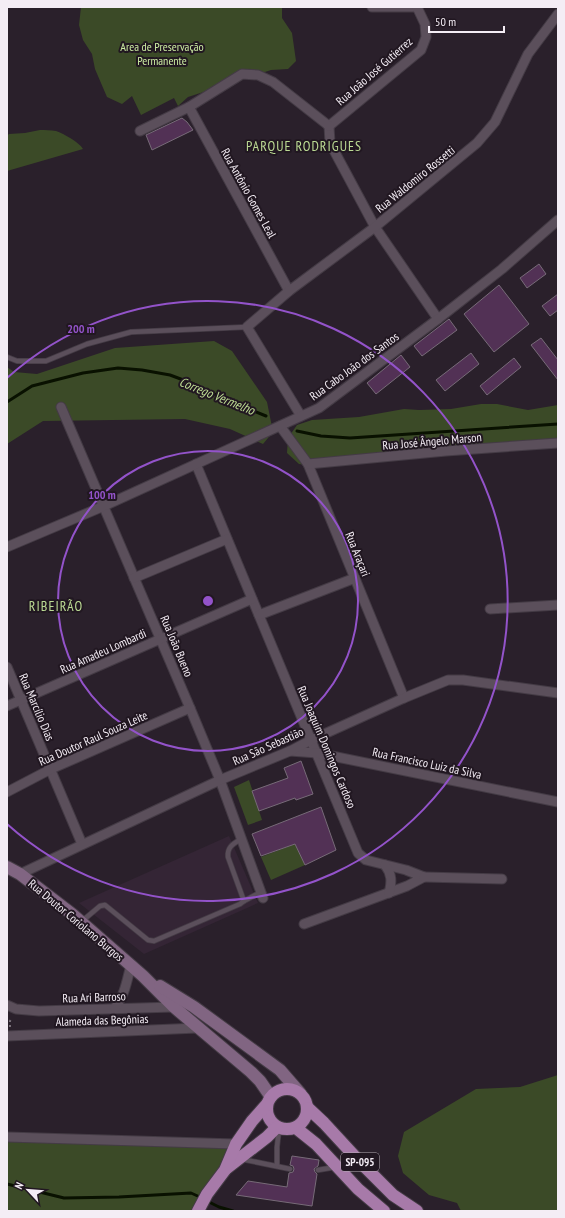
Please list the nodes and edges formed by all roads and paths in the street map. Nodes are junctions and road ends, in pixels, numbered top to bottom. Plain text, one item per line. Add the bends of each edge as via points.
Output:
1 (372, 7) edge
2 (417, 7) edge
3 (558, 14) edge
4 (189, 107) junction
5 (329, 126) junction
6 (140, 131) dead end
7 (558, 220) edge
8 (375, 227) junction
9 (289, 291) junction
10 (438, 319) junction
11 (247, 327) junction
12 (7, 357) edge
13 (62, 407) dead end
14 (301, 416) junction
15 (280, 426) junction
16 (558, 443) edge
17 (196, 464) junction
18 (308, 464) junction
19 (104, 506) junction
20 (227, 539) junction
21 (7, 547) edge
22 (134, 578) junction
23 (355, 578) junction
24 (252, 599) junction
25 (558, 604) edge
26 (490, 609) dead end
27 (259, 615) junction
28 (160, 639) junction
29 (7, 667) edge
30 (558, 693) edge
31 (404, 698) junction
32 (21, 700) junction
33 (7, 706) edge
34 (190, 708) junction
35 (310, 740) junction
36 (290, 751) junction
37 (317, 753) junction
38 (50, 769) junction
39 (220, 780) junction
40 (7, 792) edge
41 (558, 802) edge
42 (241, 839) junction
43 (82, 844) junction
44 (385, 865) junction
45 (7, 867) edge
46 (20, 874) junction
47 (424, 877) junction
48 (502, 879) dead end
49 (389, 893) junction
50 (262, 895) joint
51 (244, 901) junction
52 (81, 922) junction
53 (304, 924) dead end
54 (131, 965) junction
55 (143, 976) junction
56 (7, 1005) edge
57 (174, 1007) junction
58 (194, 1007) junction
59 (115, 1008) junction
60 (17, 1009) junction
61 (198, 1028) junction
62 (9, 1036) edge
63 (300, 1093) junction
64 (269, 1101) junction
65 (308, 1108) junction
66 (278, 1127) junction
67 (296, 1128) junction
68 (7, 1138) edge
69 (236, 1144) junction
70 (239, 1159) junction
71 (277, 1166) junction
72 (337, 1167) junction
73 (290, 1169) dead end
74 (225, 1170) junction
75 (318, 1170) dead end
76 (199, 1210) edge
77 (384, 1211) edge
78 (417, 1211) edge

1 - 2 street
2 - 5 street, Rua João José Gutierrez via 425,24 426,37 421,50
3 - 8 street, Rua Waldomiro Rossetti via 528,54 495,122 477,143
4 - 5 street via 242,74 258,75 273,82
4 - 6 street
4 - 9 street, Rua Antônio Gomes Leal
5 - 8 street via 330,142
7 - 10 street, Rua Cabo João dos Santos via 502,269
8 - 9 street, Rua Waldomiro Rossetti
8 - 10 street
9 - 11 street, Rua Waldomiro Rossetti
10 - 14 street, Rua Cabo João dos Santos via 319,408
11 - 12 lane via 131,332 88,344 46,361 17,362
11 - 14 street
13 - 19 street, Rua João Bueno
14 - 15 street, Rua Cabo João dos Santos
15 - 17 street, Rua Cabo João dos Santos
15 - 18 street, Rua Araçari
16 - 18 street, Rua José Ângelo Marson
17 - 19 street, Rua Cabo João dos Santos
17 - 20 street, Rua Joaquim Domingos Cardoso
18 - 23 street, Rua Araçari
19 - 21 street, Rua Cabo João dos Santos
19 - 22 street, Rua João Bueno
20 - 22 street
20 - 24 street, Rua Joaquim Domingos Cardoso
22 - 28 street, Rua João Bueno
23 - 27 street
23 - 31 street, Rua Araçari
24 - 27 street, Rua Joaquim Domingos Cardoso
24 - 28 street, Rua Amadeu Lombardi
25 - 26 street
27 - 35 street, Rua Joaquim Domingos Cardoso
28 - 32 street, Rua Amadeu Lombardi
28 - 34 street, Rua João Bueno
29 - 32 street, Rua Marcílio Dias
30 - 31 street, Rua São Sebastião via 448,680
31 - 35 street, Rua São Sebastião
32 - 33 street, Rua Amadeu Lombardi
32 - 38 street, Rua Marcílio Dias
34 - 38 street, Rua Doutor Raul Souza Leite
34 - 39 street, Rua João Bueno
35 - 36 street, Rua São Sebastião
35 - 37 street, Rua Joaquim Domingos Cardoso
36 - 37 street, Rua Francisco Luiz da Silva
36 - 39 street, Rua São Sebastião
37 - 41 street, Rua Francisco Luiz da Silva
37 - 44 street, Rua Joaquim Domingos Cardoso via 358,853 366,860
38 - 40 street, Rua Doutor Raul Souza Leite
38 - 43 street, Rua Marcílio Dias
39 - 42 street, Rua João Bueno
39 - 43 street, Rua São Sebastião
42 - 50 street, Rua João Bueno
42 - 51 lane via 227,851
43 - 46 street, Rua São Sebastião
44 - 47 street, Rua Joaquim Domingos Cardoso
44 - 49 street via 391,876
45 - 46 street, Rua Doutor Coriolano Burgos
46 - 52 street, Rua Doutor Coriolano Burgos
47 - 48 street
47 - 49 street
49 - 53 street
50 - 51 lane
51 - 52 lane via 154,941 148,940 105,905 100,906
52 - 54 street, Rua Doutor Coriolano Burgos
54 - 55 street, Rua Doutor Coriolano Burgos
54 - 59 street via 125,989
55 - 57 street
55 - 58 street
56 - 60 street, Rua Ari Barroso
57 - 58 street
57 - 59 street, Rua Ari Barroso
57 - 61 street
58 - 63 street via 280,1070
59 - 60 street, Rua Ari Barroso via 39,1011
60 - 62 path via 10,1021
61 - 62 street, Alameda das Begônias
61 - 64 street via 260,1081
63 - 64 main road via 290,1089 279,1090
63 - 65 main road, SP-095
64 - 66 main road via 268,1117
64 - 69 main road
65 - 67 main road via 302,1123
65 - 78 main road, SP-095 via 393,1195
66 - 67 main road via 286,1130
66 - 70 main road
66 - 71 lane
67 - 72 main road, SP-095 via 316,1144
68 - 69 street
69 - 74 main road
70 - 71 lane
70 - 74 main road
71 - 73 lane
72 - 75 lane
72 - 77 main road, SP-095
74 - 76 main road via 207,1194

